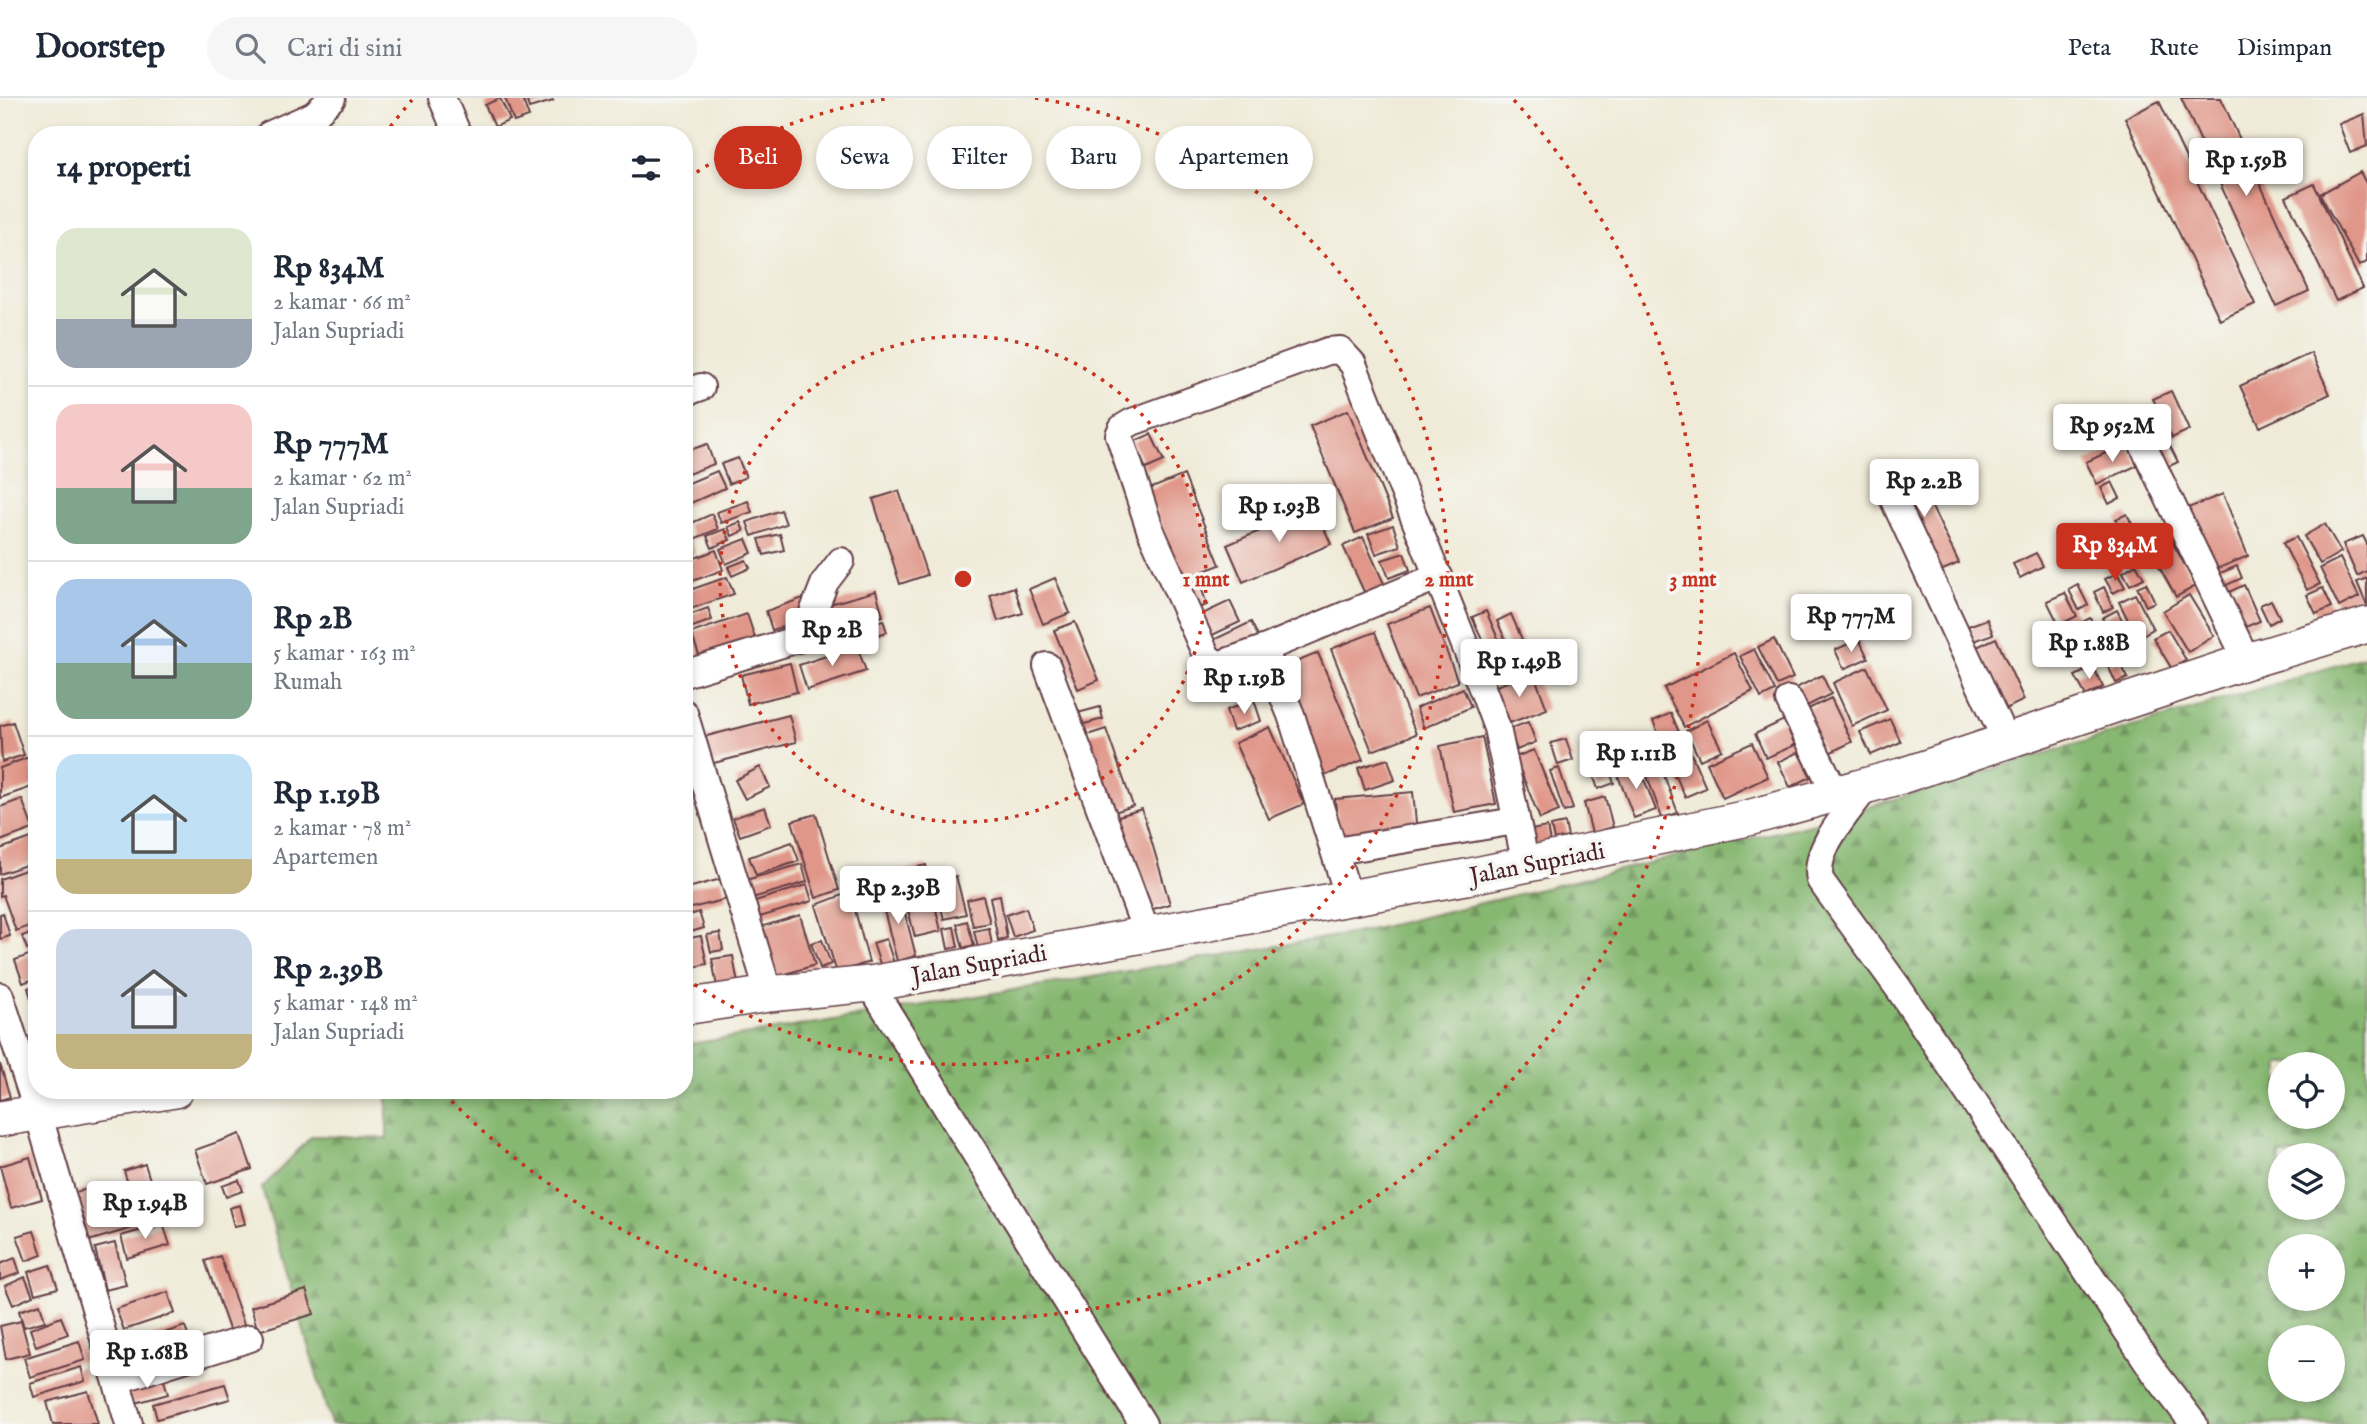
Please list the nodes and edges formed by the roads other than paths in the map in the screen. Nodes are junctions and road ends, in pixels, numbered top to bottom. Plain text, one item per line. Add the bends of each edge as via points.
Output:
1 (332, 98) edge
2 (442, 98) edge
3 (289, 126) edge
4 (454, 126) edge
5 (2144, 447) dead end
6 (1886, 483) dead end
7 (841, 561) dead end
8 (1439, 576) junction
9 (2367, 625) edge
10 (1265, 649) junction
11 (2247, 661) junction
12 (1047, 666) dead end
13 (693, 671) edge
14 (1789, 700) dead end
15 (2006, 741) junction
16 (693, 743) edge
17 (1851, 791) junction
18 (1516, 821) junction
19 (1336, 851) junction
20 (1526, 865) junction
21 (1349, 898) junction
22 (1147, 934) junction
23 (870, 984) junction
24 (769, 994) junction
25 (0, 996) edge
26 (693, 1006) edge
27 (28, 1082) edge
28 (33, 1099) edge
29 (121, 1099) edge
30 (38, 1113) junction
31 (0, 1119) edge
32 (250, 1338) dead end
33 (117, 1380) junction
34 (129, 1424) edge
35 (1143, 1424) edge
36 (2194, 1424) edge

1 - 3 street via 314,115
2 - 4 street
5 - 11 street
6 - 15 street
7 - 13 street via 821,589 798,639
8 - 10 street
8 - 10 street via 1353,364 1340,350 1126,425 1120,441 1150,529 1207,657 1218,665
8 - 18 street via 1497,729
9 - 11 main road, Jalan Supriadi
10 - 19 street
11 - 15 main road, Jalan Supriadi
12 - 22 street
14 - 17 street
15 - 17 main road, Jalan Supriadi
16 - 24 street
17 - 20 main road, Jalan Supriadi via 1626,846
17 - 36 street via 1821,853 1820,880
18 - 19 street
18 - 20 street
19 - 21 street
20 - 21 main road, Jalan Supriadi
21 - 22 main road, Jalan Supriadi
22 - 23 main road, Jalan Supriadi
23 - 24 main road, Jalan Supriadi
23 - 35 street
24 - 26 main road, Jalan Supriadi
25 - 27 street
28 - 30 street
29 - 30 main road
30 - 31 main road
30 - 33 street
32 - 33 street
33 - 34 street

